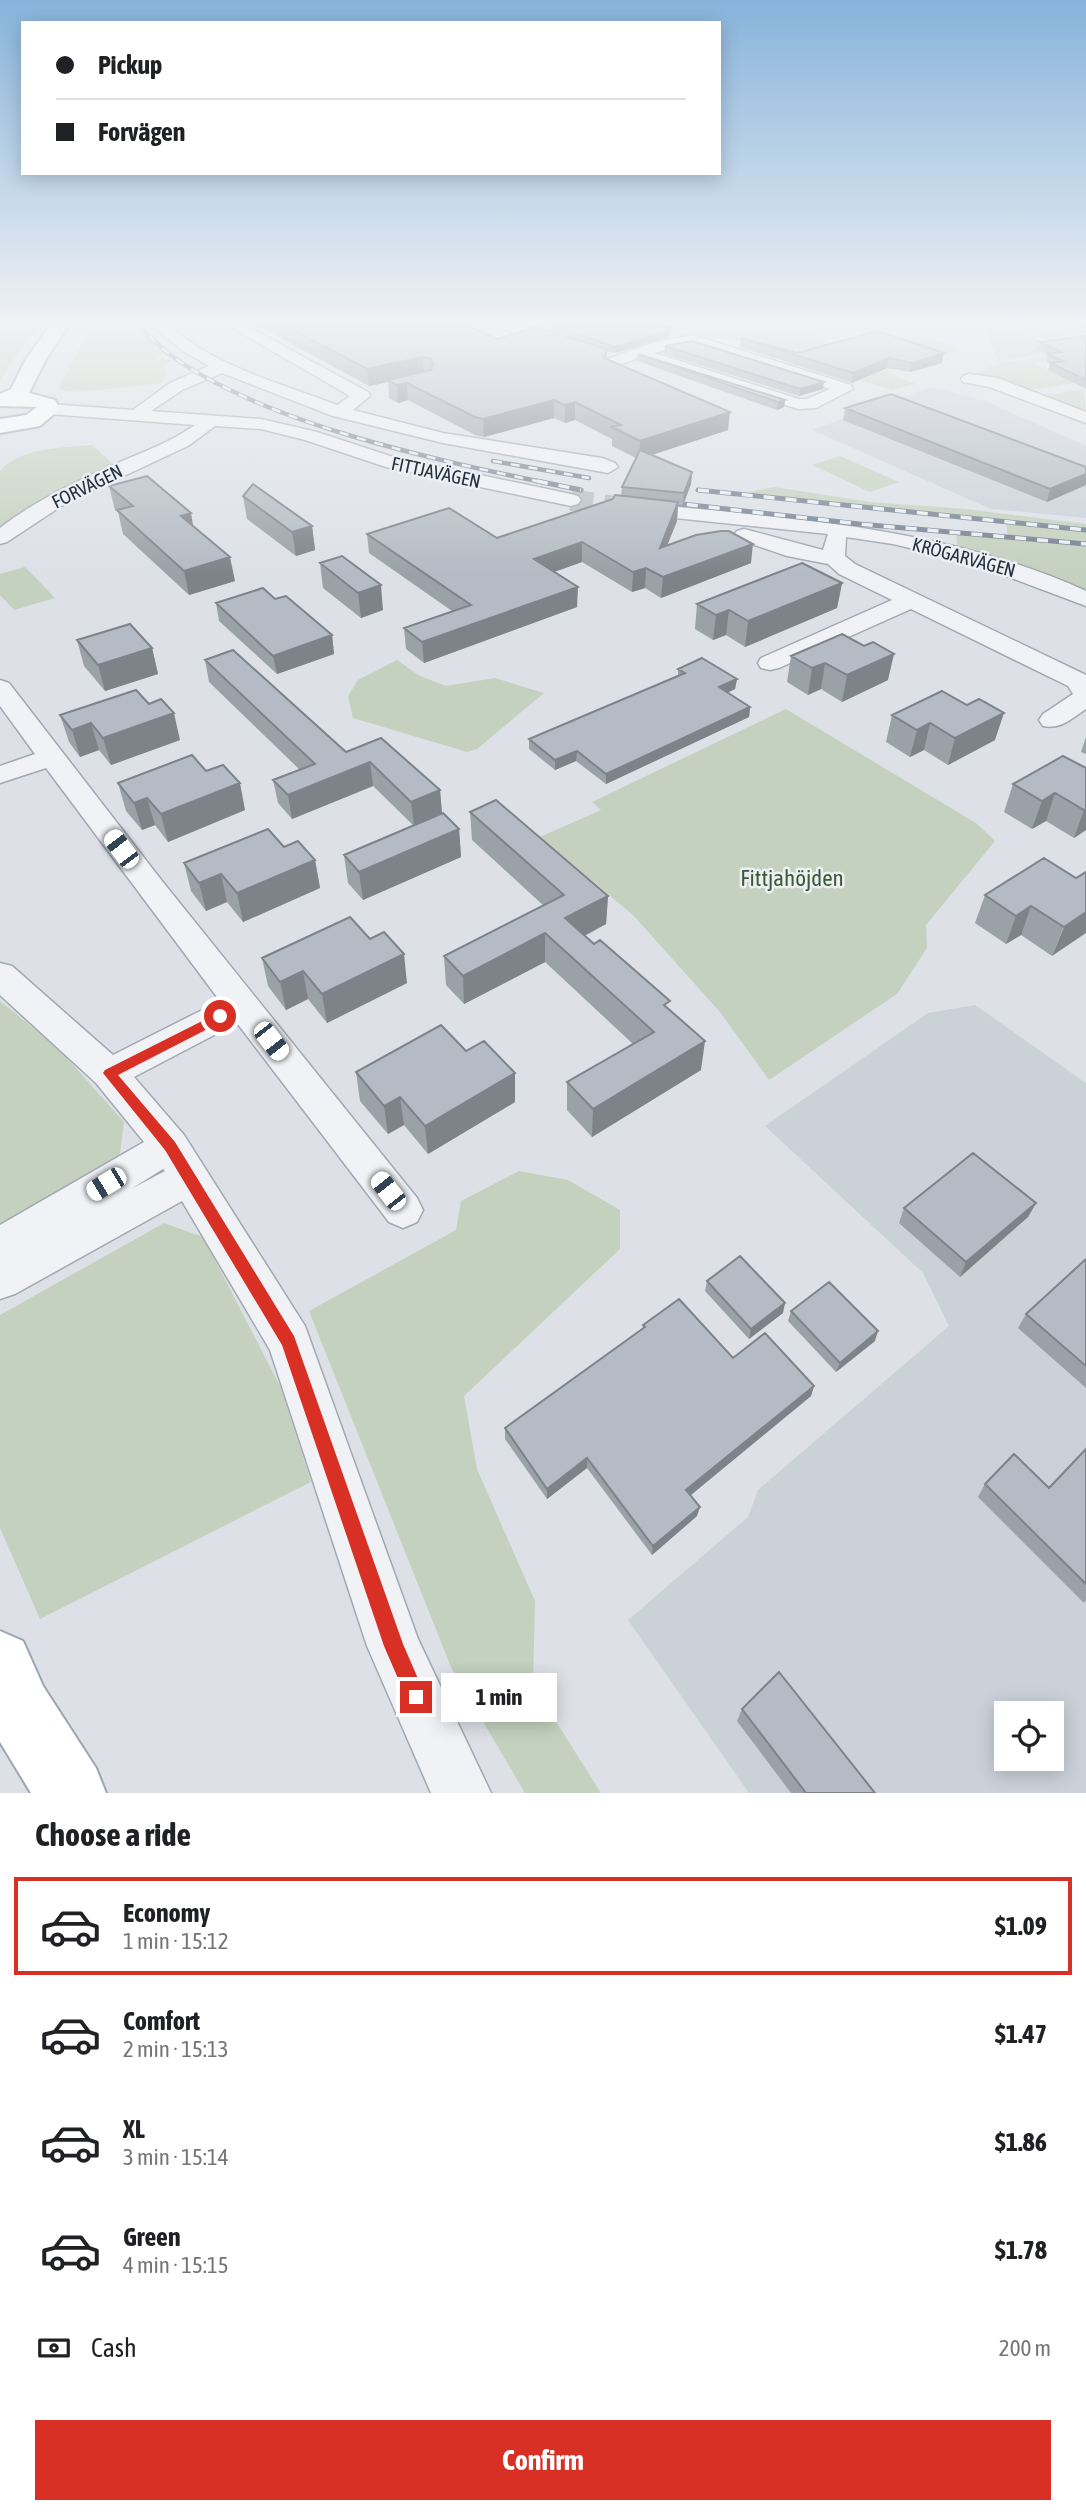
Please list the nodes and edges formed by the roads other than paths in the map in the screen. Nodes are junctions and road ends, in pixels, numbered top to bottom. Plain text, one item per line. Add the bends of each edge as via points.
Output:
1 (145, 407) edge
2 (324, 407) edge
3 (347, 407) edge
4 (1056, 407) edge
5 (338, 412) junction
6 (28, 416) edge
7 (136, 416) junction
8 (1086, 418) edge
9 (212, 419) junction
10 (0, 447) edge
11 (608, 467) dead end
12 (571, 500) tunnel mouth
13 (622, 508) tunnel mouth
14 (701, 529) dead end
15 (837, 531) junction
16 (0, 538) edge
17 (725, 542) edge
18 (795, 551) junction
19 (835, 559) junction
20 (1086, 599) edge
21 (911, 600) junction
22 (770, 663) dead end
23 (0, 688) edge
24 (1086, 696) edge
25 (1052, 720) dead end
26 (52, 757) junction
27 (0, 775) edge
28 (0, 975) edge
29 (243, 1005) junction
30 (109, 1073) junction
31 (180, 1162) junction
32 (403, 1210) dead end
33 (0, 1247) edge
34 (0, 1280) edge
35 (0, 1664) edge
36 (71, 1793) edge
37 (462, 1793) edge

1 - 7 street
2 - 5 street
3 - 5 street
4 - 8 street
5 - 11 street via 443,438
6 - 7 street, FITTJAVÄGEN
6 - 10 main road
7 - 9 street, FITTJAVÄGEN
9 - 12 street, FITTJAVÄGEN via 288,430 386,461
9 - 16 street, FORVÄGEN via 187,439 76,490
13 - 15 street, KRÖGARVÄGEN
14 - 18 street via 739,533
15 - 19 street
15 - 20 street, KRÖGARVÄGEN via 978,557
17 - 18 street
18 - 19 street
19 - 21 street
21 - 22 street
21 - 24 street via 1078,681
23 - 26 street
24 - 25 street
26 - 27 street
26 - 29 street
28 - 30 street
29 - 30 street
29 - 32 street
30 - 31 street
31 - 33 street
31 - 34 street
31 - 37 street via 289,1342 394,1646
35 - 36 main road via 19,1710

